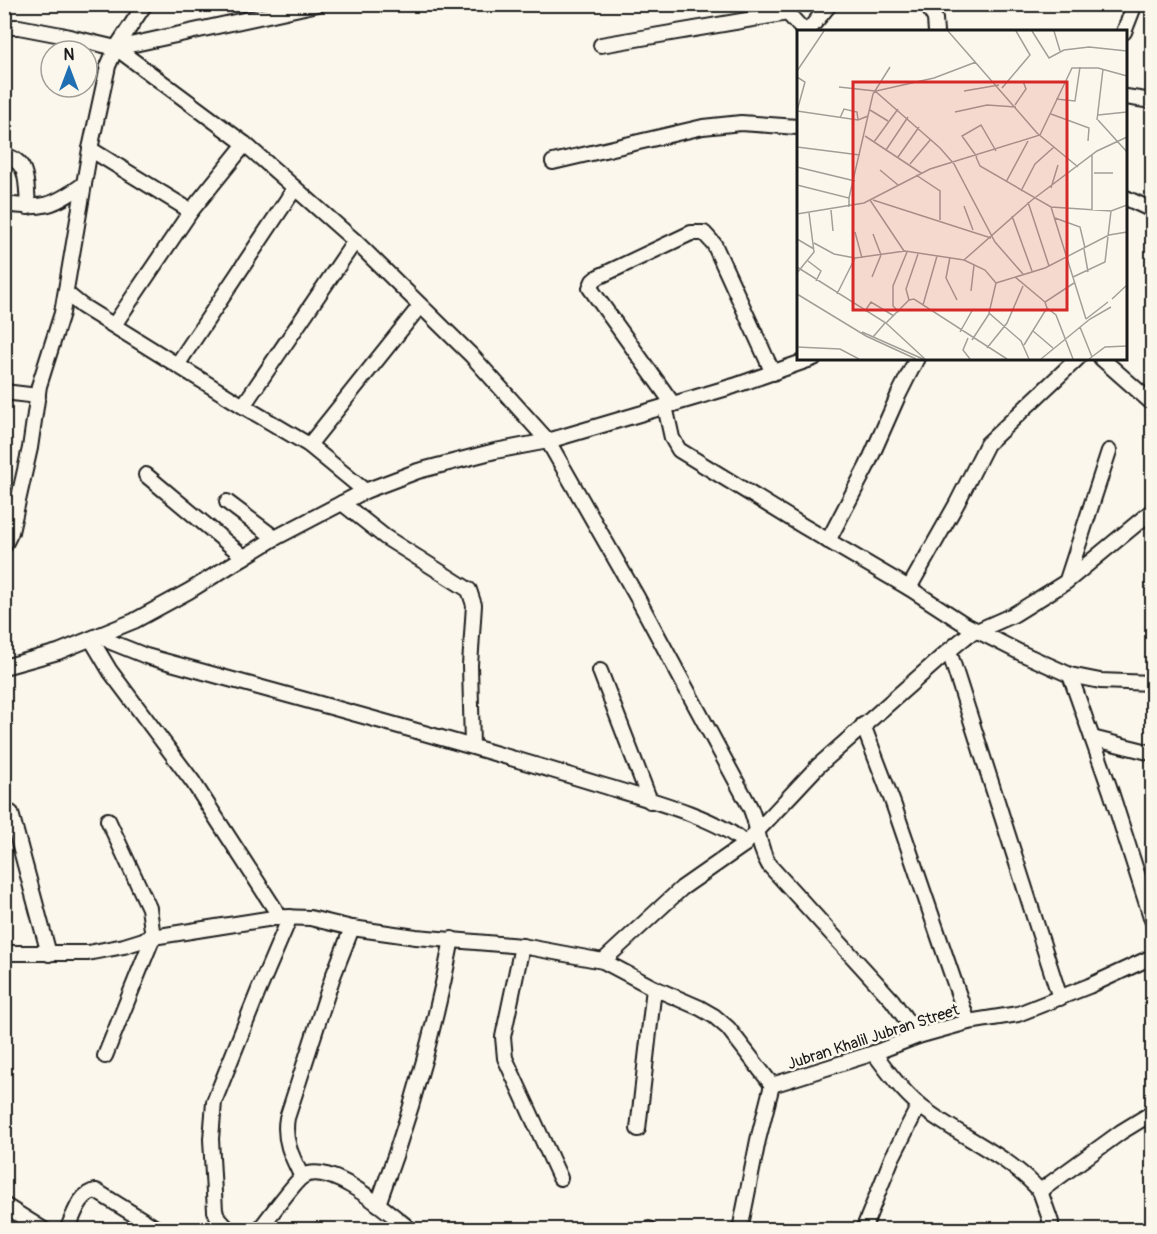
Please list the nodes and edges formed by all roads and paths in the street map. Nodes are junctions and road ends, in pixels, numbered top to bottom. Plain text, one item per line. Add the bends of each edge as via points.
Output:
1 (145, 4) edge
2 (318, 4) edge
3 (830, 4) edge
4 (927, 4) edge
5 (1135, 4) edge
6 (784, 9) edge
7 (4, 27) edge
8 (804, 30) edge
9 (808, 30) edge
10 (936, 30) edge
11 (1125, 30) edge
12 (601, 45) dead end
13 (116, 48) junction
14 (1127, 97) edge
15 (1152, 101) edge
16 (797, 127) edge
17 (245, 144) junction
18 (90, 149) junction
19 (4, 156) edge
20 (553, 162) dead end
21 (84, 184) junction
22 (295, 188) junction
23 (1127, 199) edge
24 (4, 204) edge
25 (28, 207) junction
26 (1152, 210) edge
27 (191, 211) junction
28 (356, 241) junction
29 (66, 293) junction
30 (420, 306) junction
31 (114, 325) junction
32 (809, 360) edge
33 (916, 360) edge
34 (1076, 360) edge
35 (1103, 360) edge
36 (177, 365) junction
37 (773, 373) junction
38 (4, 392) edge
39 (38, 396) junction
40 (1152, 403) edge
41 (669, 405) junction
42 (243, 406) junction
43 (548, 441) junction
44 (309, 445) junction
45 (1109, 451) dead end
46 (146, 475) dead end
47 (365, 491) junction
48 (227, 502) dead end
49 (342, 503) junction
50 (1152, 511) edge
51 (8, 532) edge
52 (275, 538) junction
53 (828, 541) junction
54 (4, 546) edge
55 (244, 557) junction
56 (1066, 582) junction
57 (909, 588) junction
58 (978, 631) junction
59 (96, 637) junction
60 (949, 651) junction
61 (4, 667) edge
62 (600, 671) dead end
63 (1070, 675) junction
64 (1152, 683) edge
65 (863, 725) junction
66 (1092, 738) junction
67 (472, 746) junction
68 (1152, 753) edge
69 (650, 801) junction
70 (11, 813) dead end
71 (108, 820) dead end
72 (756, 833) junction
73 (745, 844) junction
74 (285, 917) junction
75 (1152, 920) edge
76 (352, 928) junction
77 (153, 937) junction
78 (452, 939) junction
79 (522, 946) junction
80 (7, 953) edge
81 (49, 954) junction
82 (1152, 957) edge
83 (603, 961) junction
84 (4, 967) edge
85 (654, 987) junction
86 (1060, 998) junction
87 (968, 1022) junction
88 (918, 1036) junction
89 (874, 1053) junction
90 (105, 1056) dead end
91 (772, 1085) junction
92 (919, 1105) junction
93 (1152, 1113) edge
94 (638, 1129) dead end
95 (302, 1177) junction
96 (560, 1178) dead end
97 (1040, 1191) junction
98 (378, 1204) junction
99 (4, 1205) edge
100 (1053, 1227) edge
101 (44, 1230) edge
102 (67, 1230) edge
103 (159, 1230) edge
104 (230, 1230) edge
105 (259, 1230) edge
106 (411, 1230) edge
107 (740, 1230) edge
108 (863, 1230) edge

1 - 13 street
2 - 13 street
3 - 9 street
4 - 10 street
5 - 11 street
6 - 8 street
6 - 12 street
7 - 13 street
13 - 17 street
13 - 18 street via 108,66
14 - 15 street
16 - 20 street via 741,123 713,126
17 - 22 street
17 - 27 street
18 - 21 street
18 - 27 street
19 - 25 street via 19,161 25,169
21 - 25 street via 59,202
21 - 29 street
22 - 28 street
22 - 36 street
23 - 26 street
24 - 25 street
27 - 31 street
28 - 30 street
28 - 42 street
29 - 31 street
29 - 39 street
30 - 43 street via 472,356
30 - 44 street
31 - 36 street
32 - 37 street
33 - 53 street
34 - 57 street via 987,444
35 - 40 street
36 - 42 street
37 - 41 street
37 - 41 street via 714,244 704,233 692,233 598,277 590,288
38 - 39 street
39 - 51 street via 30,448
41 - 43 street
41 - 53 street via 672,438 679,450
42 - 44 street
43 - 47 street via 418,471
43 - 72 street via 750,807
44 - 47 street
45 - 56 street
46 - 55 street
47 - 49 street
48 - 52 street
49 - 52 street
49 - 67 street via 385,537 469,590 474,605 470,665
50 - 56 street
51 - 54 street
52 - 55 street
53 - 57 street
55 - 59 street via 134,621
56 - 58 street via 1013,615
57 - 58 street
58 - 60 street
58 - 63 street
59 - 61 street
59 - 67 street via 147,656
59 - 74 street via 110,671 194,782
60 - 65 street
60 - 86 street
62 - 69 street
63 - 64 street via 1100,681
63 - 66 street
65 - 72 street via 811,772
65 - 87 street
66 - 68 street
66 - 75 street
67 - 69 street
69 - 73 street via 730,831
70 - 81 street
71 - 77 street via 148,908
72 - 73 street
72 - 88 street via 769,865 891,1000
73 - 83 street via 682,888
74 - 76 street via 310,918
74 - 77 street
74 - 104 street via 214,1102 211,1139 215,1211
76 - 78 street
76 - 95 street via 287,1118 287,1142
77 - 81 street via 88,953
77 - 90 street
78 - 79 street
78 - 98 street via 432,1031
79 - 83 street
79 - 96 street via 503,1037 505,1058
80 - 81 street
80 - 84 street
82 - 86 street, Jubran Khalil Jubran Street
83 - 85 street
85 - 91 street via 714,1016
85 - 94 street
86 - 87 street, Jubran Khalil Jubran Street via 1018,1014
87 - 88 street, Jubran Khalil Jubran Street
88 - 89 street, Jubran Khalil Jubran Street
89 - 91 street, Jubran Khalil Jubran Street
89 - 92 street
91 - 107 street
92 - 97 street via 1015,1167
92 - 108 street
93 - 97 street
95 - 98 street via 314,1173 332,1176
95 - 105 street
97 - 100 street
98 - 106 street
99 - 101 street
102 - 103 street via 82,1198 96,1191

